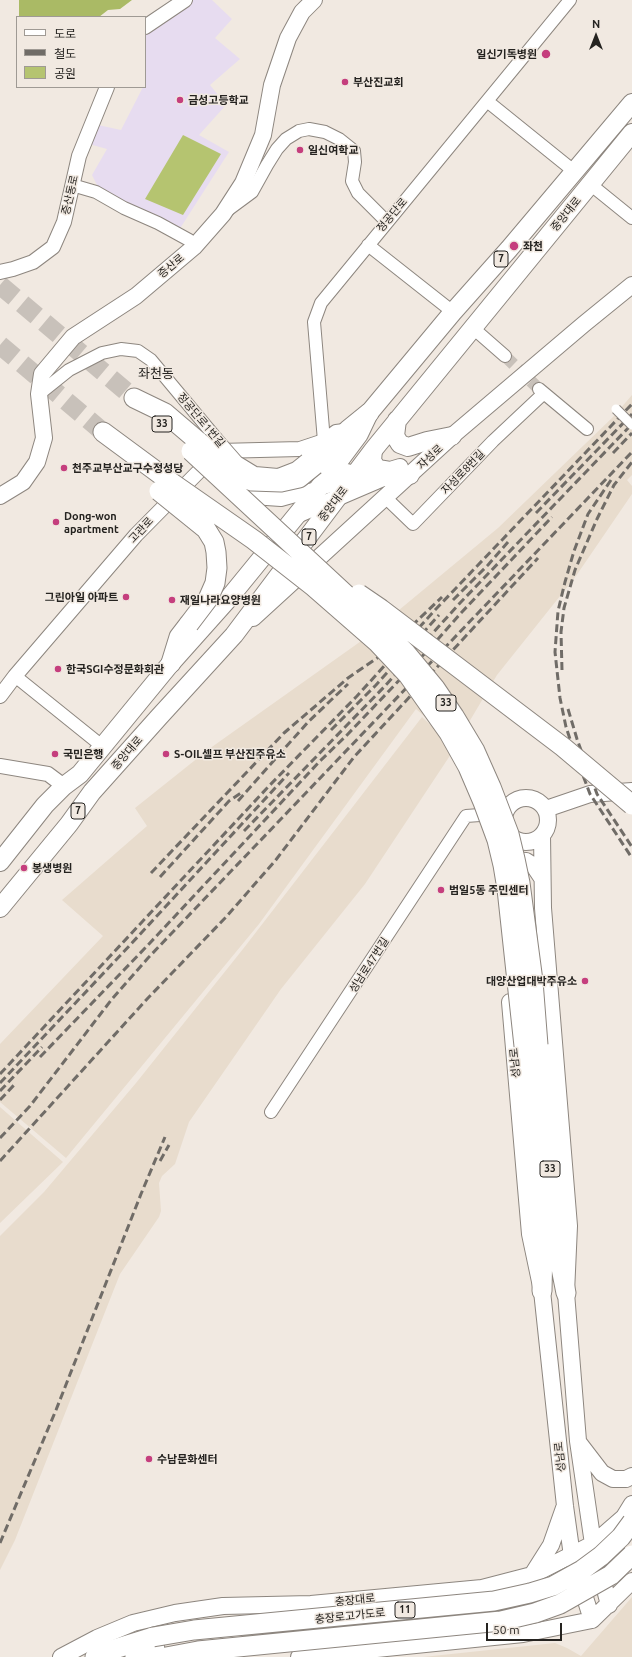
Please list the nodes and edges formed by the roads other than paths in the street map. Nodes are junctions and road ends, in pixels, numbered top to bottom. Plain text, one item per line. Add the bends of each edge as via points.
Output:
1 (185, 0) edge
2 (314, 0) edge
3 (570, 0) edge
4 (146, 26) edge
5 (107, 88) edge
6 (487, 101) junction
7 (632, 103) edge
8 (632, 133) edge
9 (575, 172) junction
10 (590, 184) junction
11 (72, 185) junction
12 (223, 214) junction
13 (632, 218) edge
14 (387, 222) junction
15 (368, 245) junction
16 (194, 247) junction
17 (509, 249) junction
18 (0, 272) edge
19 (632, 285) edge
20 (501, 293) junction
21 (452, 312) junction
22 (472, 328) junction
23 (505, 356) tunnel mouth
24 (39, 394) junction
25 (134, 398) tunnel mouth
26 (616, 410) dead end
27 (369, 414) junction
28 (397, 420) junction
29 (632, 425) edge
30 (587, 429) dead end
31 (348, 430) junction
32 (108, 436) tunnel mouth
33 (452, 436) junction
34 (324, 440) junction
35 (202, 444) junction
36 (374, 449) junction
37 (343, 457) junction
38 (311, 463) junction
39 (407, 471) junction
40 (197, 472) junction
41 (386, 477) junction
42 (352, 480) junction
43 (164, 486) junction
44 (318, 489) junction
45 (0, 496) edge
46 (385, 497) junction
47 (337, 498) junction
48 (297, 515) junction
49 (307, 558) junction
50 (234, 635) junction
51 (171, 663) junction
52 (15, 676) junction
53 (0, 696) edge
54 (102, 746) junction
55 (0, 766) edge
56 (64, 786) junction
57 (632, 791) edge
58 (632, 805) edge
59 (546, 809) junction
60 (505, 813) junction
61 (509, 834) junction
62 (542, 835) junction
63 (0, 862) edge
64 (504, 863) junction
65 (542, 878) junction
66 (0, 908) edge
67 (531, 1045) junction
68 (271, 1112) dead end
69 (542, 1291) junction
70 (566, 1293) junction
71 (578, 1441) junction
72 (632, 1476) edge
73 (632, 1504) edge
74 (565, 1506) junction
75 (632, 1522) edge
76 (632, 1541) edge
77 (593, 1544) junction
78 (632, 1555) edge
79 (572, 1556) junction
80 (532, 1575) junction
81 (632, 1581) edge
82 (609, 1605) junction
83 (592, 1620) junction
84 (158, 1648) edge
85 (60, 1657) edge
86 (95, 1657) edge
87 (135, 1657) edge
88 (299, 1657) edge

1 - 4 street
2 - 12 main road, 증산로 via 302,12 288,38 272,85 263,135 243,183
3 - 6 street, 정공단로
5 - 11 street, 증산동로 via 79,156
6 - 9 street
6 - 14 street, 정공단로
7 - 9 main road, 중앙대로 / 7
8 - 10 main road, 중앙대로 / 7
9 - 17 main road, 중앙대로 / 7
10 - 13 street
10 - 20 main road, 중앙대로 / 7
11 - 16 street via 96,192 158,223 189,240
11 - 18 street, 증산동로 via 64,222 53,247 33,262
12 - 14 street via 252,192 277,149 286,139 299,131 309,129 339,139 354,151 352,181 358,193
12 - 16 main road, 증산로
14 - 15 street, 정공단로
15 - 21 street
15 - 34 street, 정공단로 via 321,302 314,322
16 - 24 main road, 증산로 via 136,296 73,337 42,374
17 - 20 main road via 501,266 473,304 477,307
17 - 21 main road, 중앙대로 / 7
19 - 33 main road, 자성로
20 - 22 main road, 중앙대로 / 7
21 - 27 main road, 중앙대로 / 7
22 - 23 street
22 - 28 main road, 중앙대로 / 7
24 - 35 street, 정공단로1번길 via 69,370 102,353 121,349 138,350 151,360
24 - 45 main road, 증산로 via 44,438 38,462 23,482
25 - 35 highway, 33
26 - 29 street, bridge
27 - 31 highway
27 - 37 main road, 중앙대로 / 7
28 - 33 main road via 395,436 400,444 408,447
28 - 36 main road, 중앙대로 / 7
30 - 46 street, 자성로8번길 via 541,392 413,524
31 - 34 street via 336,432
31 - 38 highway
32 - 43 highway, 33
33 - 39 main road, 자성로
34 - 38 street
34 - 40 street, 고관로 via 300,449 219,451
35 - 38 highway, bridge via 241,477 252,482 280,482 299,478
35 - 49 highway, 33, bridge
36 - 39 main road via 373,461 378,468
36 - 42 main road, 중앙대로 / 7
37 - 42 main road via 345,471
37 - 44 main road, 중앙대로 / 7
39 - 41 main road
39 - 46 main road, 자성로
40 - 44 street via 252,497 281,499
40 - 52 street, 고관로 via 136,535
41 - 42 main road
41 - 47 main road
42 - 44 street
42 - 47 main road, 중앙대로 / 7
43 - 51 highway, bridge via 206,529 214,542 217,568 215,583 208,599 179,637
43 - 67 highway, 33, bridge via 260,545 314,587 377,642 408,675 449,732 468,767 497,840
44 - 48 main road, 중앙대로 / 7
46 - 50 main road, 자성로
47 - 48 main road
47 - 50 main road, 중앙대로 / 7
48 - 51 main road, 중앙대로 / 7 via 229,598
49 - 58 highway, bridge via 387,614 563,747
49 - 67 highway, 33, bridge via 406,653 435,688 475,751 509,834 520,883 533,981
50 - 66 main road, 중앙대로 / 7 via 92,792
51 - 54 main road, 중앙대로 / 7
52 - 53 street, 고관로
52 - 54 street
54 - 56 main road, 중앙대로 / 7 via 80,774
55 - 56 street via 48,774
56 - 63 main road, 중앙대로 / 7 via 45,805
57 - 59 main road via 590,794
59 - 60 main road via 535,799 521,798 514,801
59 - 62 main road via 548,823
60 - 61 main road via 504,820
60 - 68 street, 성남로47번길 via 466,816
61 - 62 main road via 522,841 536,839
61 - 64 main road, 성남로
62 - 65 main road, 성남로
64 - 65 main road via 512,860 526,861 534,866
64 - 69 main road, 성남로 via 504,919 530,1234
65 - 70 main road, 성남로 via 569,1226
67 - 69 highway, 성남로 / 33 via 543,1246
67 - 70 highway, 성남로 / 33 via 557,1248
69 - 74 main road, 성남로
70 - 71 main road, 성남로 / 33
71 - 72 main road via 602,1473 613,1479 626,1479
71 - 77 main road, 성남로 / 33
73 - 77 main road, 충장대로 via 624,1517
74 - 79 main road, 성남로
74 - 80 main road via 551,1545
75 - 84 highway, 충장로고가도로 / 11, bridge via 621,1537 582,1570 553,1586 530,1593 494,1601 194,1630
76 - 84 highway, 충장로고가도로 / 11 via 595,1574 572,1588 545,1600 519,1606 489,1612
77 - 79 main road, 충장대로
77 - 82 main road, 성남로 / 33
78 - 84 highway, 충장로고가도로 / 11, bridge via 611,1575 560,1604 500,1621 198,1651
79 - 80 main road, 충장대로
79 - 83 main road, 성남로
80 - 85 main road, 충장대로 via 482,1588 311,1604 223,1606 175,1613 134,1623 96,1638
81 - 82 main road
82 - 83 main road
83 - 88 main road via 523,1634
84 - 86 highway, 충장로고가도로 / 11 via 108,1651
84 - 87 highway, 충장로고가도로 / 11

